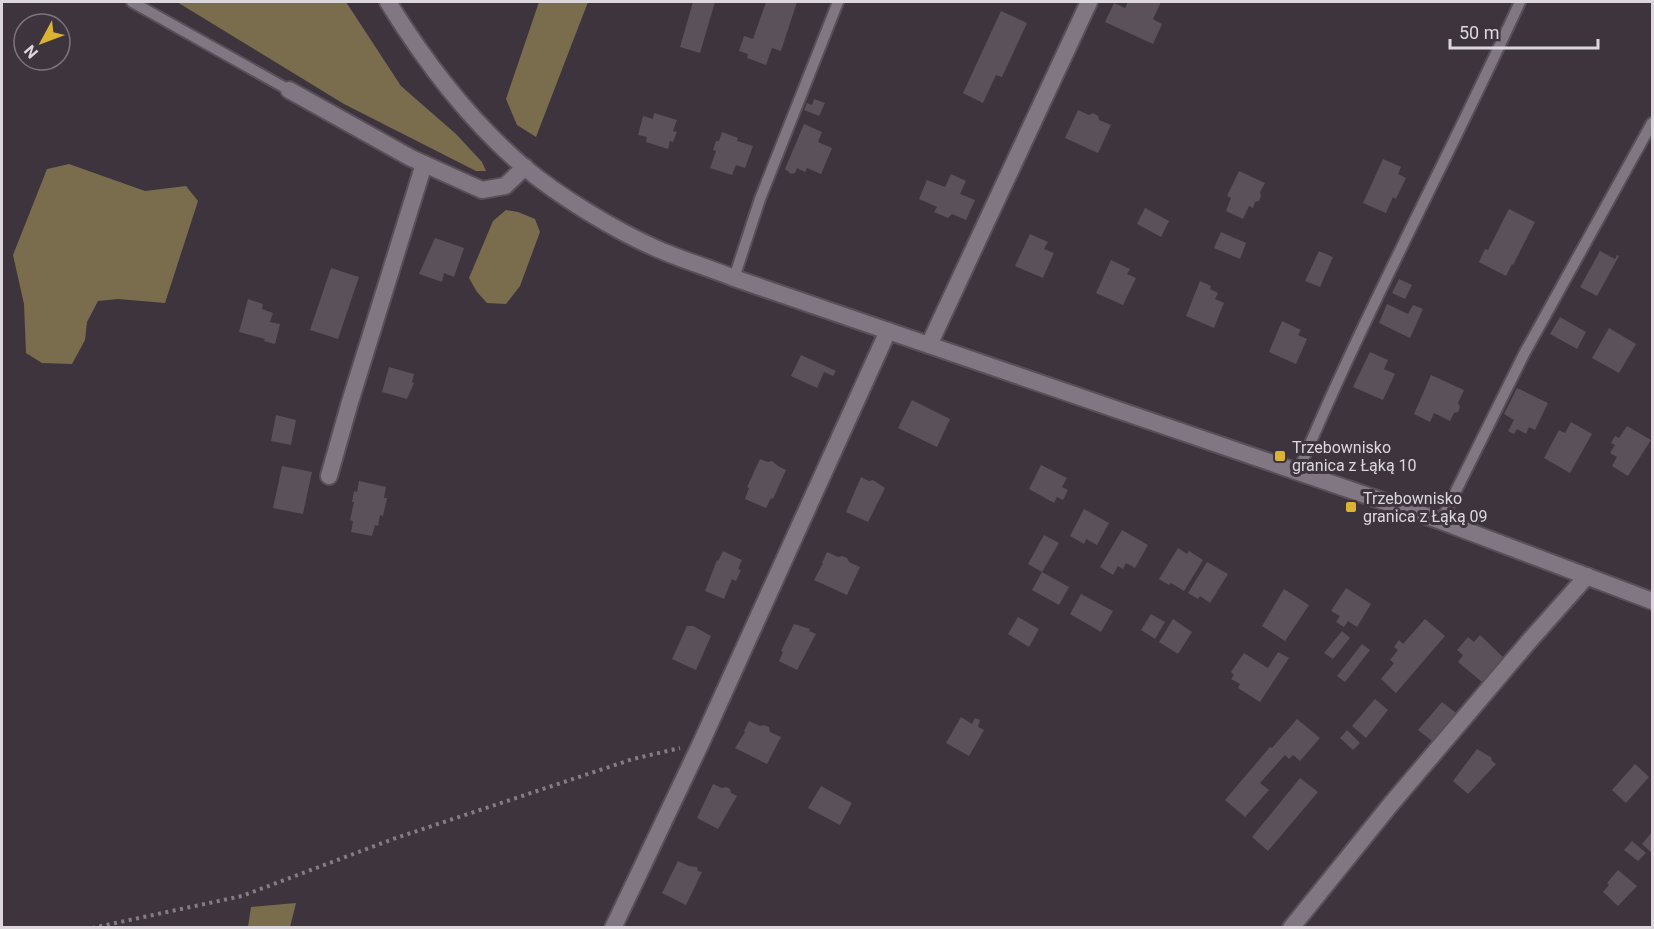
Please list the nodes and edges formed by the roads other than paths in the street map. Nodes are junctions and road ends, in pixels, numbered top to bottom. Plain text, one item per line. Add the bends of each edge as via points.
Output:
1 (132, 2) edge
2 (388, 2) edge
3 (838, 2) edge
4 (1089, 2) edge
5 (1520, 2) edge
6 (289, 90) joint
7 (1653, 123) edge
8 (424, 164) junction
9 (525, 167) junction
10 (734, 278) junction
11 (888, 331) junction
12 (929, 345) junction
13 (1298, 472) junction
14 (329, 476) dead end
15 (1441, 521) junction
16 (1587, 576) junction
17 (1653, 601) edge
18 (613, 927) edge
19 (1291, 927) edge

1 - 6 lane
2 - 9 street via 444,83
3 - 10 lane via 760,199
4 - 12 street
5 - 13 lane
6 - 8 street
7 - 15 lane via 1524,354
8 - 9 street via 482,190 506,186
8 - 14 street
9 - 10 street via 587,212 652,247
10 - 11 street
11 - 12 street
11 - 18 street
12 - 13 street
13 - 15 street
15 - 16 street
16 - 17 street
16 - 19 street

